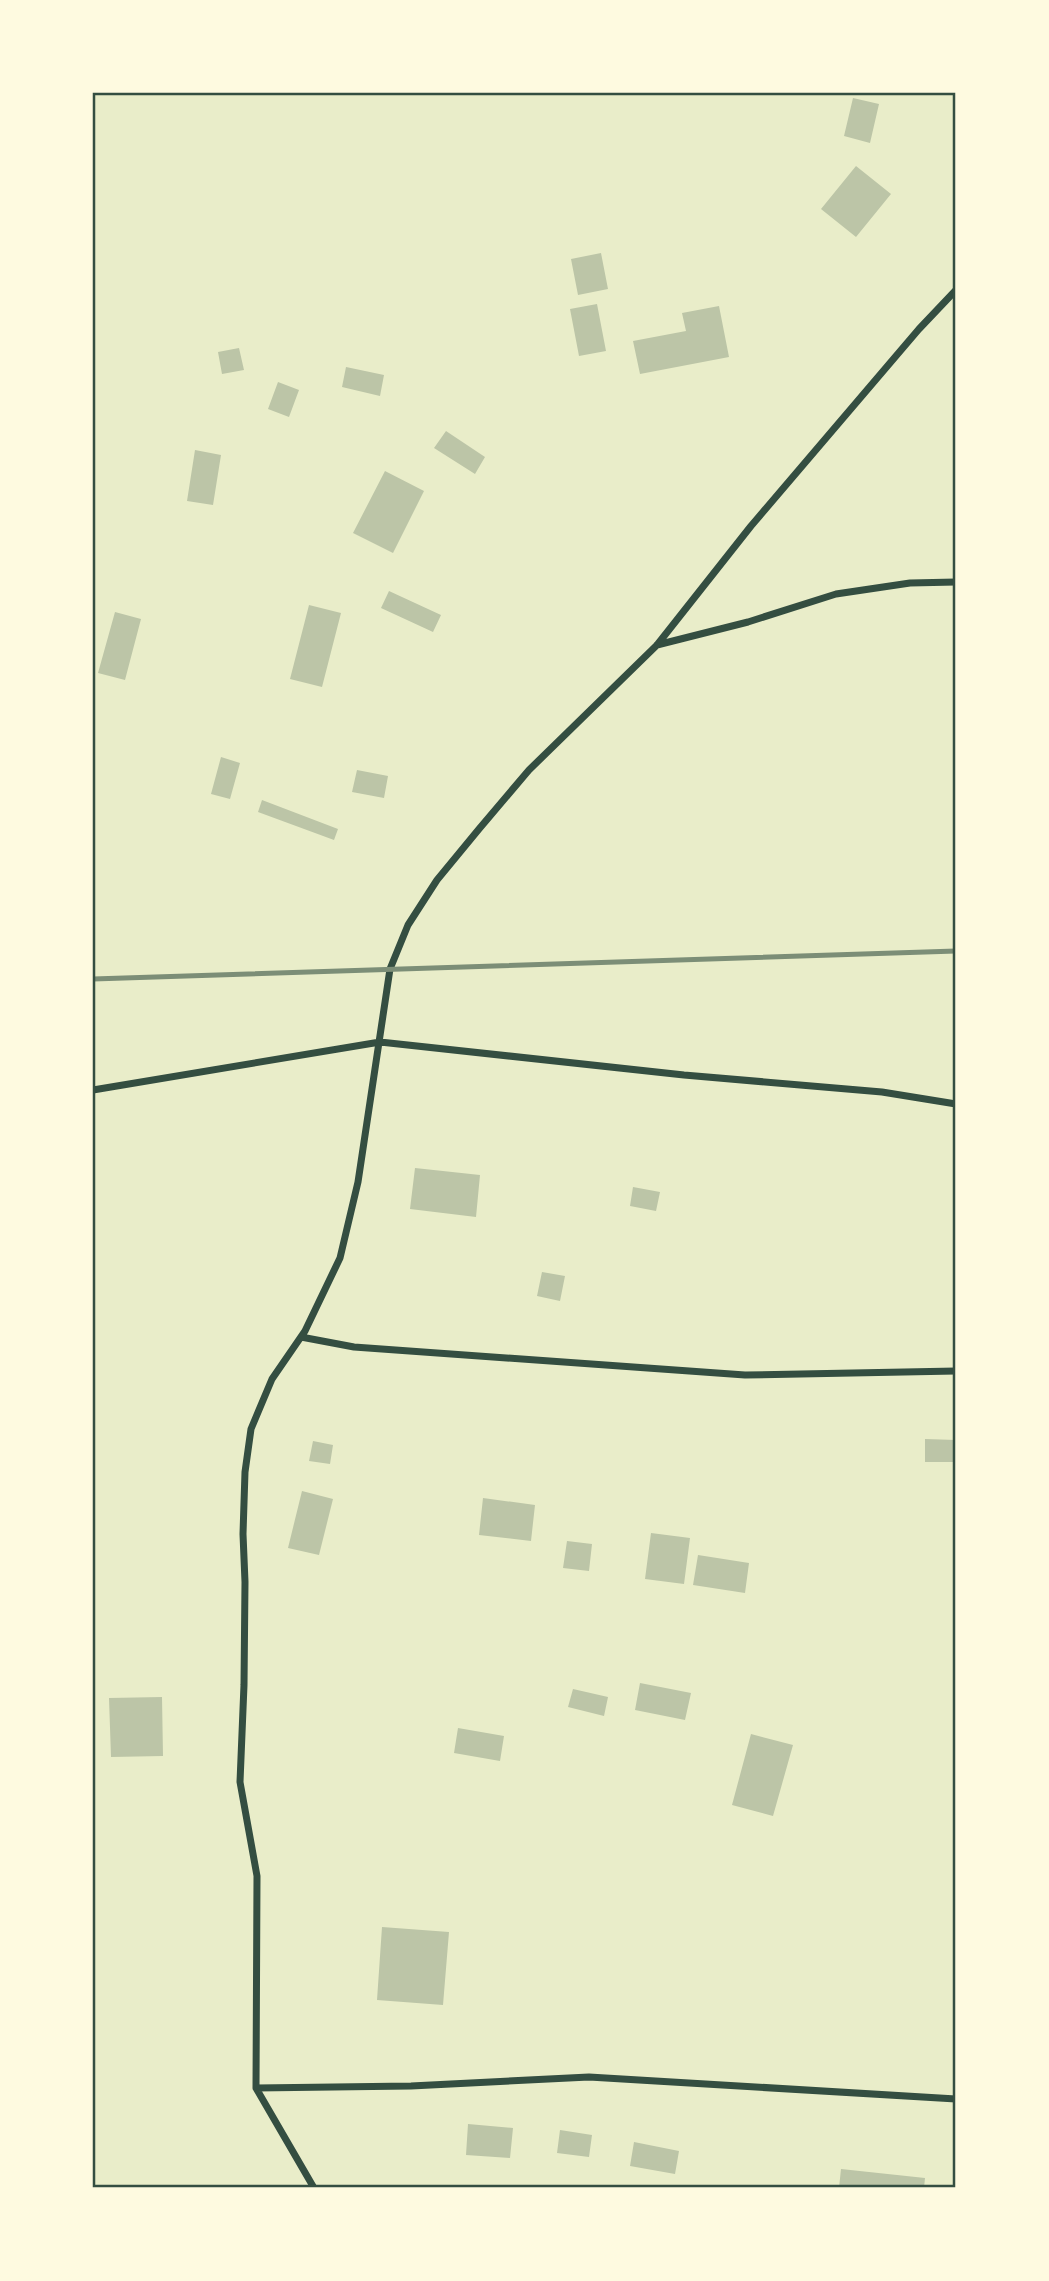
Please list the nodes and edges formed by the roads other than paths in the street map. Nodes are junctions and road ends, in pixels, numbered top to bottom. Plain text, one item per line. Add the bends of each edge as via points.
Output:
1 (956, 289) edge
2 (956, 582) edge
3 (657, 645) junction
4 (380, 1042) junction
5 (93, 1090) edge
6 (956, 1104) edge
7 (301, 1337) junction
8 (956, 1371) edge
9 (256, 2088) junction
10 (956, 2099) edge
11 (314, 2188) edge

1 - 3 street via 769,505
2 - 3 street via 910,583 836,594
3 - 4 street via 529,769 437,880 408,925 390,969
4 - 5 street
4 - 6 street
4 - 7 street via 358,1182 340,1258
7 - 8 street via 354,1347 745,1374
7 - 9 street via 272,1379 251,1429 245,1472 240,1782 257,1876
9 - 10 street via 589,2077
9 - 11 street

